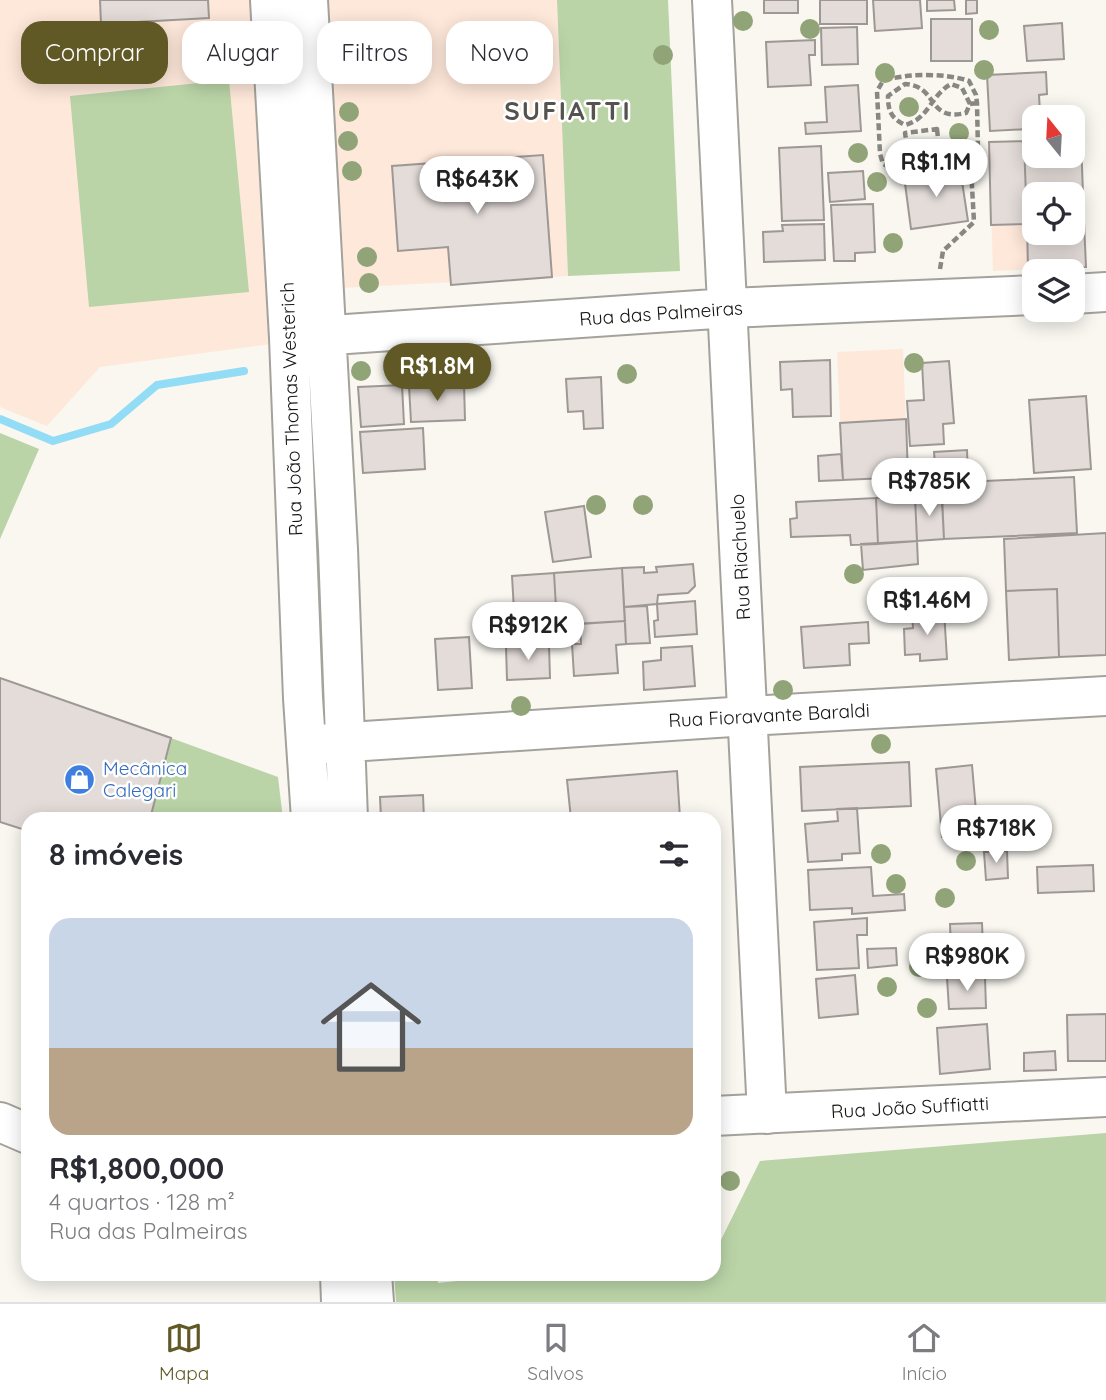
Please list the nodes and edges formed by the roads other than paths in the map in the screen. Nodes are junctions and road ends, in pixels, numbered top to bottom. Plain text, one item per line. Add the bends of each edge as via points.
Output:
1 (270, 0) edge
2 (308, 0) edge
3 (712, 0) edge
4 (316, 153) junction
5 (279, 154) junction
6 (1106, 292) edge
7 (1085, 293) edge
8 (1022, 295) edge
9 (729, 308) junction
10 (327, 335) junction
11 (289, 338) junction
12 (338, 550) junction
13 (298, 551) junction
14 (1106, 696) edge
15 (747, 716) junction
16 (344, 742) junction
17 (306, 744) junction
18 (311, 812) edge
19 (348, 812) edge
20 (1106, 1097) edge
21 (767, 1114) junction
22 (721, 1116) edge
23 (0, 1122) edge
24 (21, 1131) edge
25 (340, 1281) edge
26 (372, 1281) edge
27 (341, 1302) edge
28 (374, 1302) edge

1 - 5 street, Rua João Thomas Westerich
2 - 4 street, Rua João Thomas Westerich
3 - 9 street, Rua Riachuelo
4 - 5 street
4 - 10 street, Rua João Thomas Westerich
5 - 11 street, Rua João Thomas Westerich
6 - 7 street
8 - 9 street, Rua das Palmeiras
9 - 10 street, Rua das Palmeiras
9 - 15 street, Rua Riachuelo
10 - 11 street, Rua das Palmeiras
10 - 12 street, Rua João Thomas Westerich
11 - 13 street, Rua João Thomas Westerich
12 - 13 street
12 - 16 street, Rua João Thomas Westerich
13 - 17 street, Rua João Thomas Westerich
14 - 15 street, Rua Fioravante Baraldi
15 - 16 street, Rua Fioravante Baraldi
15 - 21 street, Rua Riachuelo
16 - 17 street, Rua Fioravante Baraldi
16 - 19 street, Rua João Thomas Westerich
17 - 18 street, Rua João Thomas Westerich
20 - 21 street, Rua João Suffiatti
21 - 22 street, Rua João Suffiatti
23 - 24 street
25 - 27 street
26 - 28 street

